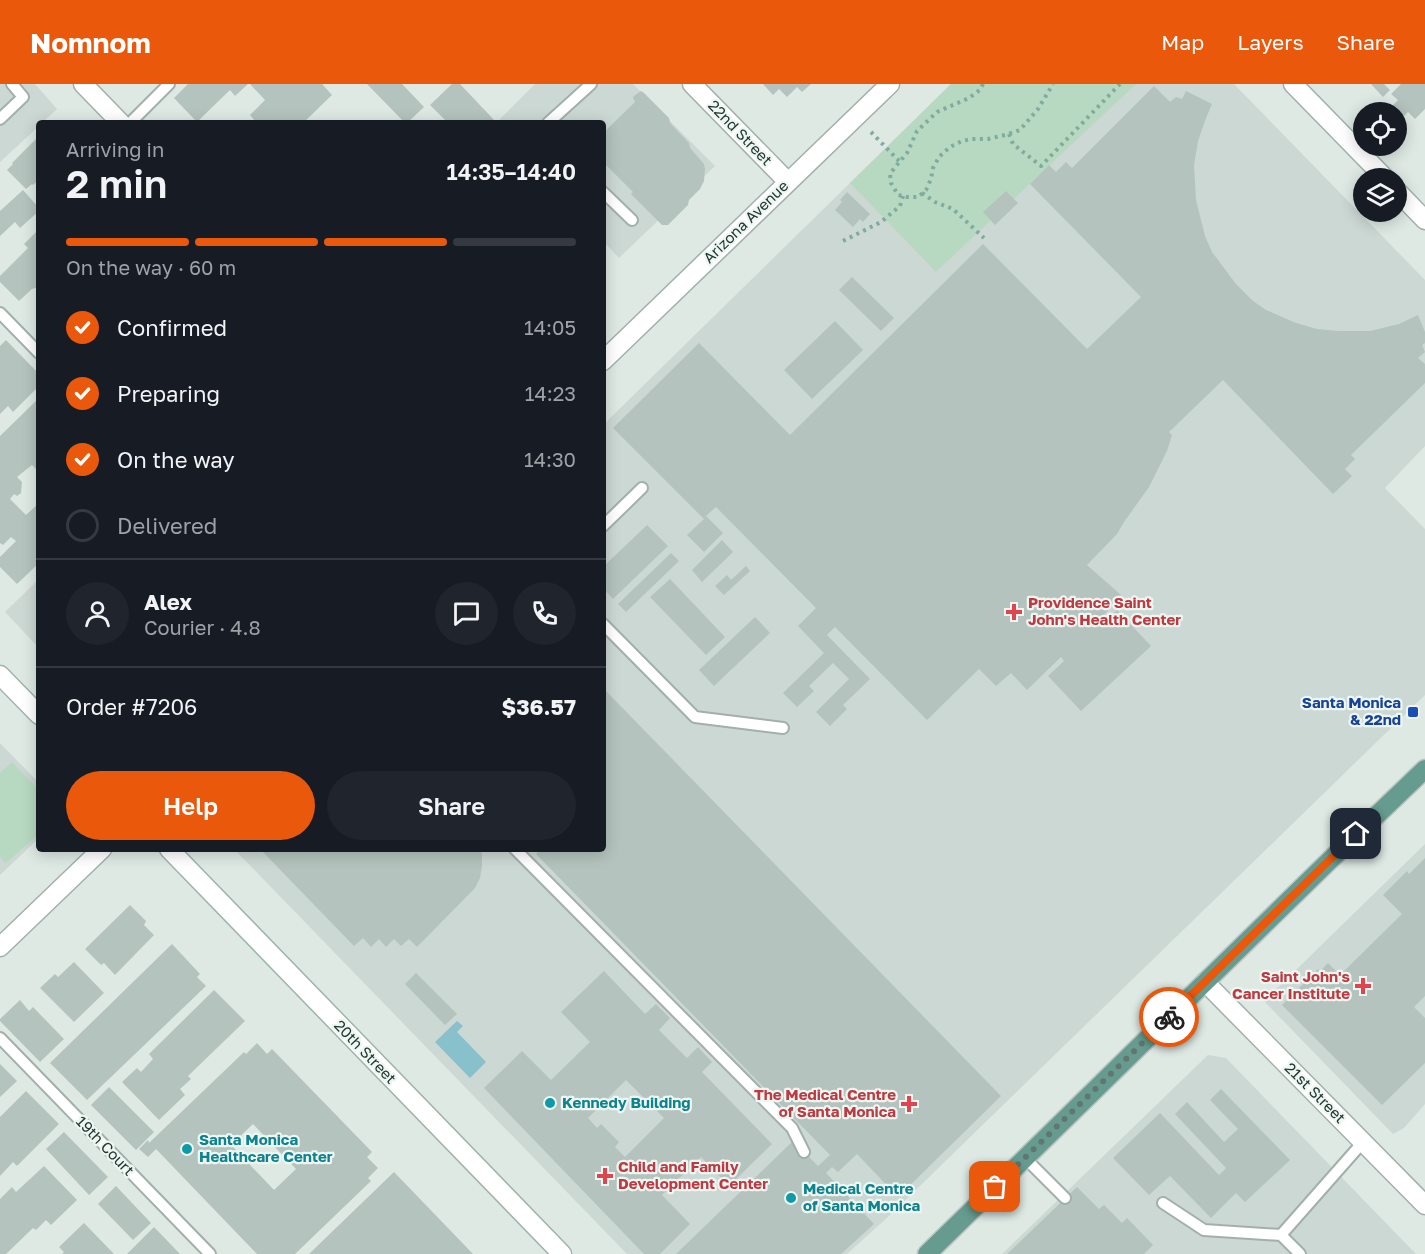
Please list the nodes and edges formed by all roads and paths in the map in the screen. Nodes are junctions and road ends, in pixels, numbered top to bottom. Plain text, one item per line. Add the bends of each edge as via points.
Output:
1 (12, 84) edge
2 (83, 84) edge
3 (169, 84) edge
4 (591, 84) edge
5 (692, 84) edge
6 (890, 84) edge
7 (983, 84) edge
8 (1053, 84) edge
9 (1120, 84) edge
10 (1293, 84) edge
11 (856, 117) junction
12 (0, 119) edge
13 (119, 120) edge
14 (133, 120) edge
15 (551, 120) edge
16 (1009, 134) junction
17 (899, 161) junction
18 (1375, 168) edge
19 (788, 182) junction
20 (922, 193) junction
21 (606, 195) edge
22 (903, 196) junction
23 (1407, 201) edge
24 (632, 220) dead end
25 (1425, 220) edge
26 (984, 238) dead end
27 (843, 242) dead end
28 (0, 313) edge
29 (36, 350) edge
30 (606, 358) edge
31 (642, 488) dead end
32 (606, 523) edge
33 (606, 627) edge
34 (0, 675) edge
35 (36, 712) edge
36 (783, 728) dead end
37 (1425, 769) edge
38 (99, 852) edge
39 (172, 852) edge
40 (518, 852) edge
41 (0, 947) edge
42 (1205, 982) junction
43 (0, 1038) edge
44 (1363, 1142) junction
45 (804, 1152) dead end
46 (1025, 1158) junction
47 (1065, 1198) dead end
48 (1163, 1203) dead end
49 (1425, 1205) edge
50 (1281, 1235) junction
51 (210, 1254) edge
52 (562, 1254) edge
53 (927, 1254) edge
54 (1300, 1254) edge

1 - 12 lane via 23,97
2 - 13 street
3 - 14 lane
4 - 15 lane
5 - 19 street, 22nd Street
6 - 11 street, Arizona Avenue
7 - 17 path via 969,98 937,112 917,131
8 - 16 path via 1020,130
9 - 16 path via 1041,166 1012,144
10 - 18 street
11 - 17 path
11 - 19 street, Arizona Avenue
16 - 20 path via 962,141 946,149
17 - 22 path via 890,174 891,183
19 - 30 street, Arizona Avenue
20 - 22 path
20 - 26 path via 953,209
21 - 24 lane
22 - 27 path via 900,206 881,222
23 - 25 street
28 - 29 lane
31 - 32 lane
33 - 36 lane via 695,717
34 - 35 street
37 - 42 main road
38 - 41 street
39 - 52 street, 20th Street
40 - 45 lane via 792,1128
42 - 44 street, 21st Street
42 - 46 main road
43 - 51 lane, 19th Court
44 - 49 street, 21st Street
44 - 50 lane
46 - 47 lane
46 - 53 main road
48 - 50 lane via 1204,1230
50 - 54 lane

